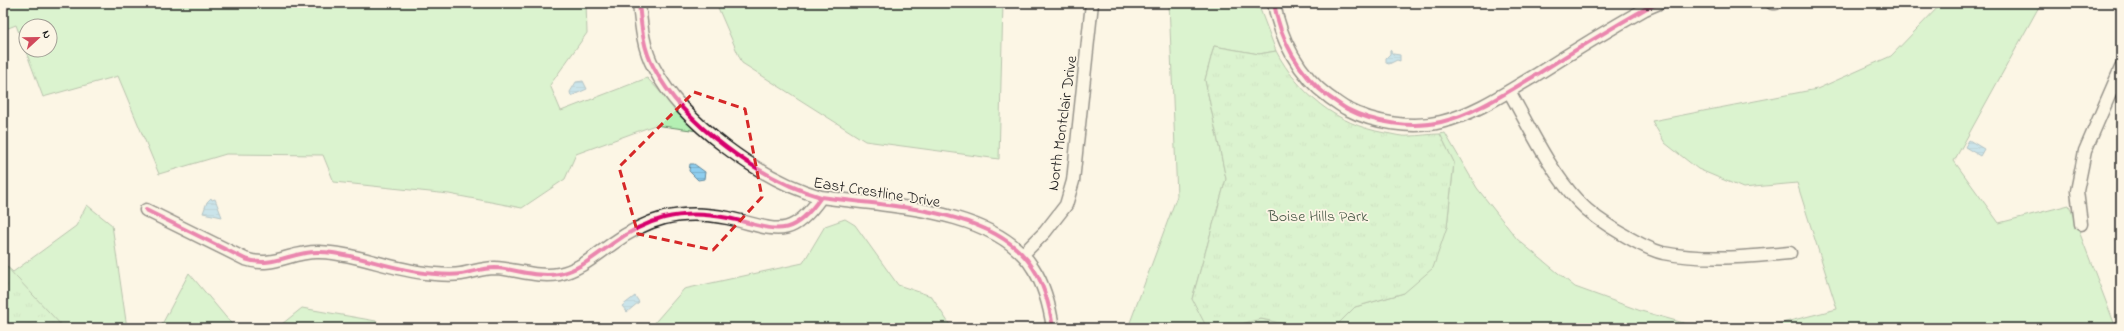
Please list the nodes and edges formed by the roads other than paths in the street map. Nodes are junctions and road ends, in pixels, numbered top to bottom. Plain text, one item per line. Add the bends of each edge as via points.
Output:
1 (639, 3) edge
2 (1092, 3) edge
3 (1274, 3) edge
4 (1659, 3) edge
5 (1772, 3) edge
6 (1776, 3) edge
7 (2121, 68) edge
8 (1509, 91) junction
9 (821, 197) junction
10 (146, 210) dead end
11 (2081, 224) dead end
12 (1790, 253) dead end
13 (1023, 254) junction
14 (1053, 328) edge

1 - 9 street, East Crestline Drive via 641,30 653,67 670,95 692,117 750,164 802,191
2 - 13 street, North Montclair Drive via 1073,181 1066,205 1045,232
3 - 8 street via 1288,49 1303,71 1324,93 1346,109 1376,120 1424,125 1459,116
4 - 8 street
5 - 6 street
7 - 11 street via 2085,151 2077,191
8 - 12 street via 1562,181 1578,201 1608,226 1634,241 1661,252 1690,257 1735,258
9 - 10 street via 808,215 796,224 782,228 769,229 708,215 664,218 630,232 572,270 543,275 494,268 445,275 422,273 336,253 318,252 301,253 270,263 257,263
9 - 13 street, East Crestline Drive via 948,215 979,226 1006,240
13 - 14 street, East Crestline Drive via 1034,268 1043,288

